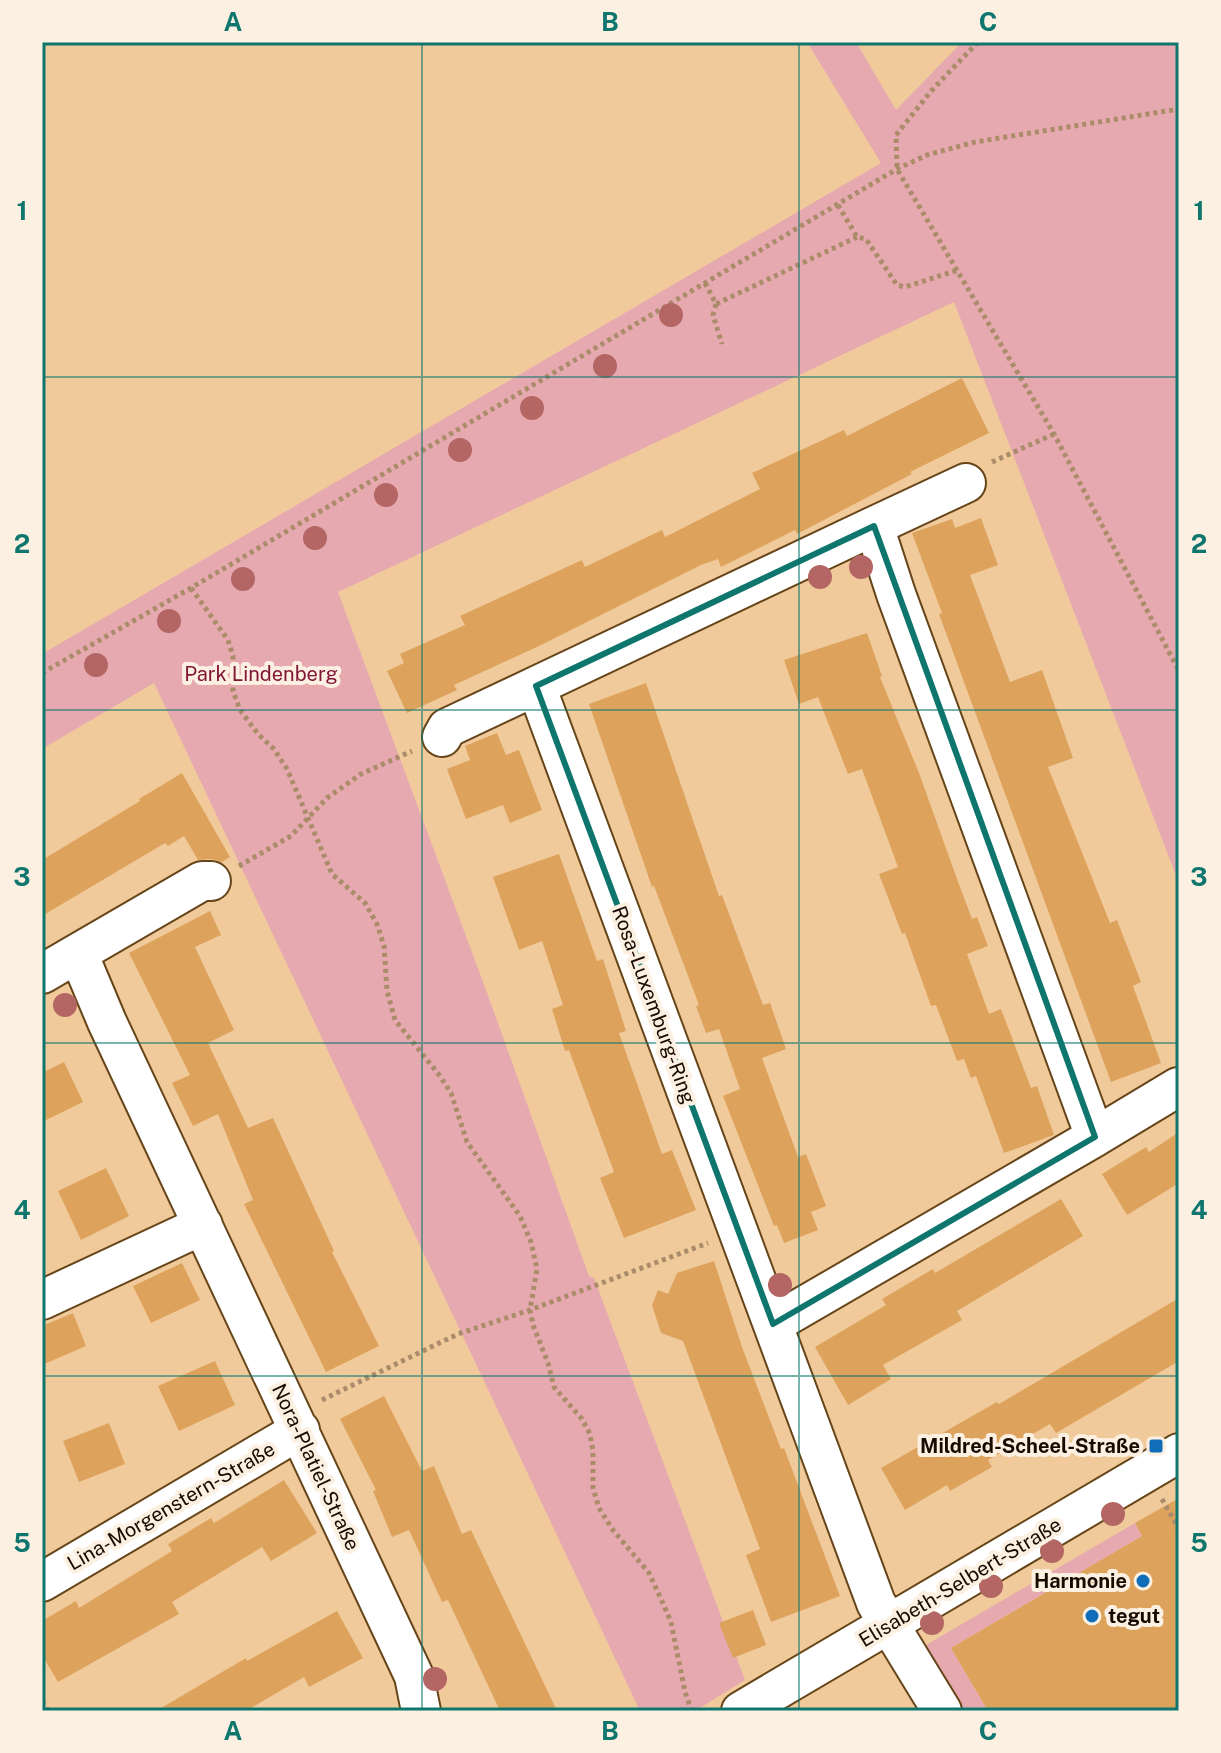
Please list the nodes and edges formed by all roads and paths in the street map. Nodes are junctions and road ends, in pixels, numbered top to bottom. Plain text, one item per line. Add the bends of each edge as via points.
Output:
1 (978, 42) edge
2 (1179, 109) edge
3 (897, 169) junction
4 (838, 205) junction
5 (857, 237) junction
6 (958, 270) junction
7 (705, 283) junction
8 (716, 304) junction
9 (722, 344) dead end
10 (1054, 434) junction
11 (966, 483) joint
12 (874, 526) junction
13 (191, 588) junction
14 (1179, 671) edge
15 (42, 673) edge
16 (536, 686) junction
17 (442, 737) joint
18 (307, 819) junction
19 (211, 881) joint
20 (78, 953) junction
21 (42, 974) edge
22 (1178, 1087) edge
23 (1095, 1137) junction
24 (203, 1225) junction
25 (721, 1238) dead end
26 (42, 1300) edge
27 (530, 1310) junction
28 (773, 1324) junction
29 (296, 1422) junction
30 (1179, 1453) edge
31 (42, 1582) edge
32 (890, 1623) junction
33 (42, 1701) edge
34 (48, 1711) edge
35 (421, 1711) edge
36 (692, 1711) edge
37 (741, 1711) edge
38 (942, 1711) edge

1 - 3 path via 896,135
2 - 3 path via 975,142
3 - 4 path
3 - 6 path
4 - 5 path
4 - 7 path
5 - 6 path via 866,239 897,285
5 - 8 path
6 - 10 path
7 - 8 path
7 - 13 path
8 - 9 path via 713,315
10 - 11 path via 970,471
10 - 14 path
11 - 12 street
12 - 16 street
12 - 23 street
13 - 15 path
13 - 18 path via 228,640 240,710 287,769
16 - 17 street via 447,728
16 - 28 street, Rosa-Luxemburg-Ring
17 - 18 path via 361,774
18 - 19 path via 291,836
18 - 27 path via 332,874 365,903 377,924 395,1020 446,1084 467,1142 520,1216 537,1269
19 - 20 street via 202,881
20 - 21 street
20 - 24 street, Nora-Platiel-Straße
22 - 23 street
23 - 28 street
24 - 26 street
24 - 29 street, Nora-Platiel-Straße
25 - 27 path
27 - 29 path via 458,1334
27 - 36 path via 554,1387 590,1434 599,1508 649,1573 666,1611
28 - 32 street, Rosa-Luxemburg-Ring via 876,1603
29 - 31 street, Lina-Morgenstern-Straße
29 - 35 street, Nora-Platiel-Straße via 414,1676
30 - 32 street, Elisabeth-Selbert-Straße
32 - 37 street, Elisabeth-Selbert-Straße
32 - 38 street
33 - 34 path

